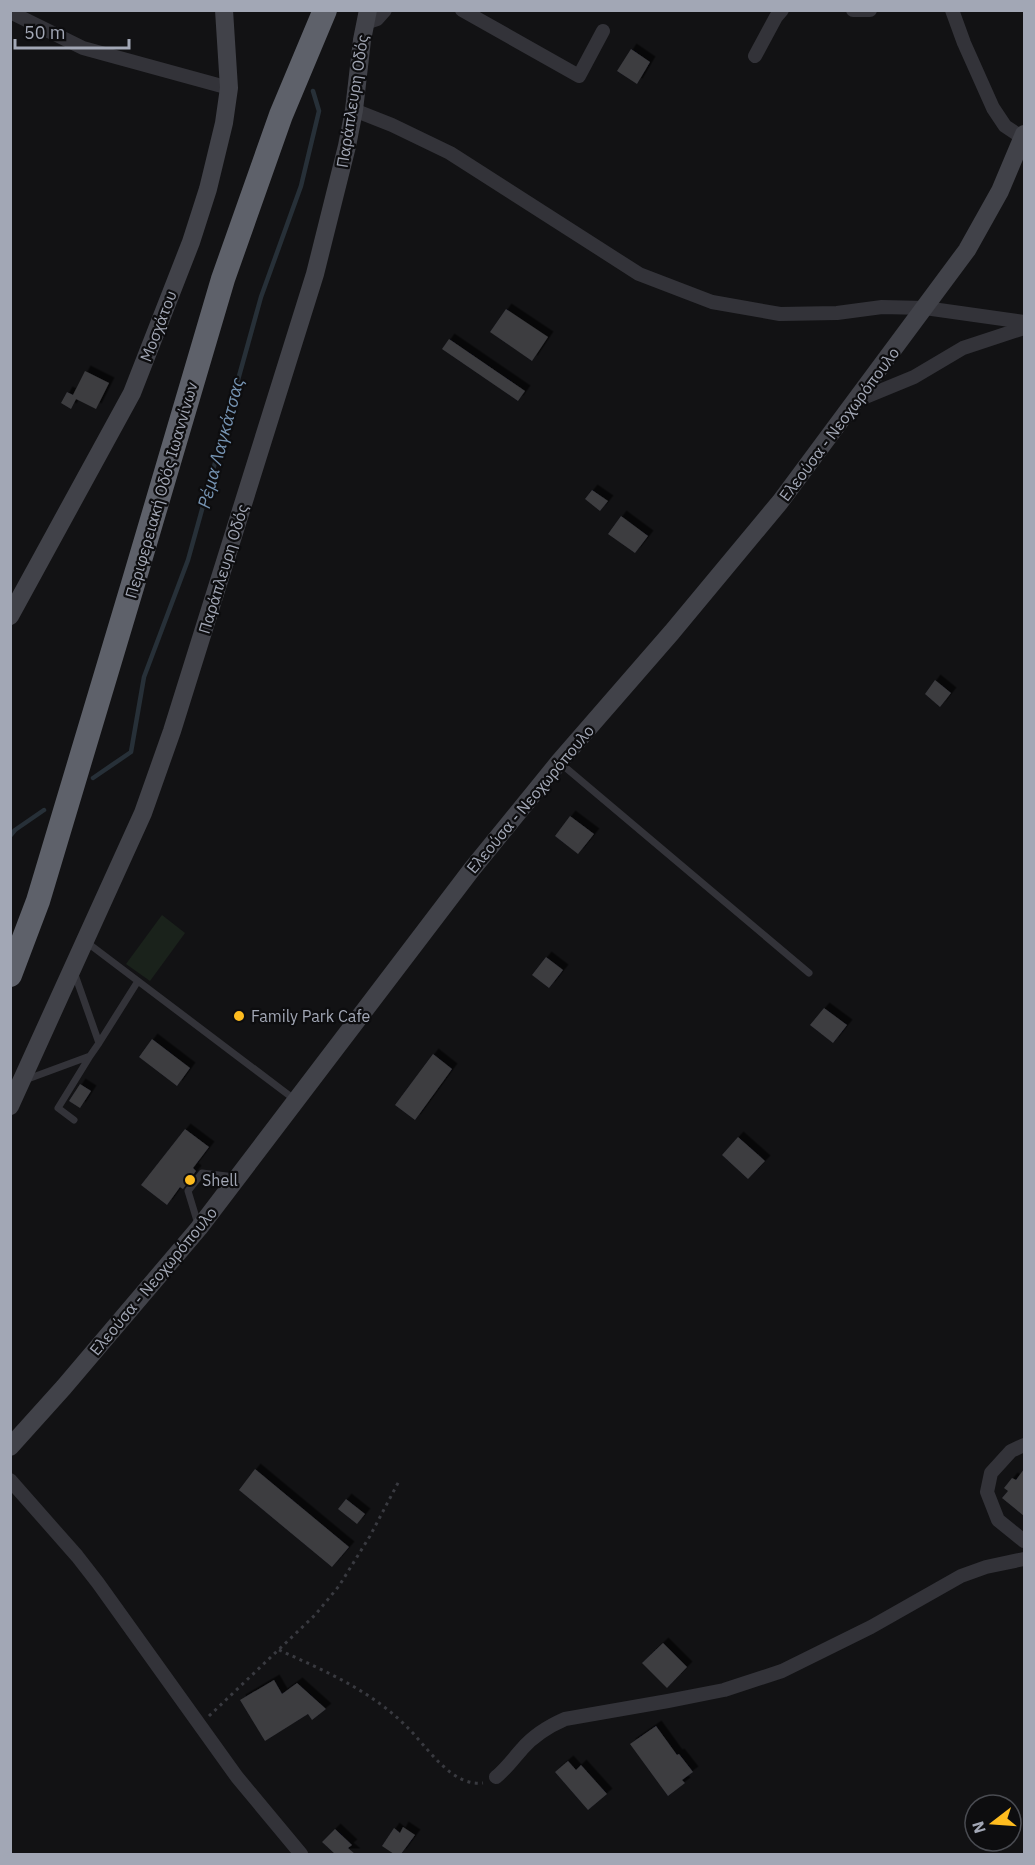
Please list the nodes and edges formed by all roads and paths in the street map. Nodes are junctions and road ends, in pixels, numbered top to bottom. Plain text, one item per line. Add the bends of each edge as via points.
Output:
1 (224, 10) edge
2 (325, 10) edge
3 (385, 10) edge
4 (462, 10) edge
5 (782, 10) edge
6 (853, 10) edge
7 (870, 10) edge
8 (952, 10) edge
9 (10, 12) edge
10 (366, 16) edge
11 (603, 32) dead end
12 (755, 56) dead end
13 (229, 88) junction
14 (354, 110) junction
15 (1024, 136) edge
16 (925, 308) junction
17 (1024, 322) edge
18 (1024, 328) edge
19 (858, 400) junction
20 (10, 616) edge
21 (559, 762) junction
22 (84, 941) junction
23 (73, 967) junction
24 (809, 972) dead end
25 (10, 975) edge
26 (138, 981) junction
27 (99, 1042) junction
28 (90, 1056) junction
29 (22, 1081) junction
30 (297, 1100) junction
31 (10, 1106) edge
32 (74, 1120) dead end
33 (238, 1177) junction
34 (199, 1228) junction
35 (1024, 1445) edge
36 (10, 1447) edge
37 (10, 1480) edge
38 (399, 1481) dead end
39 (1024, 1541) edge
40 (1024, 1559) edge
41 (279, 1650) junction
42 (199, 1725) junction
43 (496, 1777) joint
44 (301, 1854) edge

1 - 13 street, Μοσχάτου
2 - 25 highway, Περιφερειακή Οδός Ιωαννίνων via 281,116 223,279 38,901
3 - 10 street via 376,18
4 - 11 street via 579,76
5 - 12 street
6 - 7 street
8 - 15 street via 993,108 1005,126
9 - 13 street via 83,48
10 - 14 street, Παράπλευρη Οδός
13 - 20 street, Μοσχάτου via 200,214 138,381
14 - 16 street via 450,153 639,274 712,302 780,314
14 - 22 street, Παράπλευρη Οδός via 315,274 172,731 143,813
15 - 16 street, Ελεούσα - Νεοχωρόπουλο via 1000,191 967,250
16 - 17 street
16 - 19 street, Ελεούσα - Νεοχωρόπουλο
18 - 19 street via 963,348 914,377
19 - 21 street, Ελεούσα - Νεοχωρόπουλο via 761,527
21 - 24 lane
21 - 30 street, Ελεούσα - Νεοχωρόπουλο via 472,869
22 - 23 street, Παράπλευρη Οδός
22 - 26 lane
23 - 27 lane
23 - 29 street, Παράπλευρη Οδός
26 - 27 lane
26 - 30 lane
27 - 28 lane
28 - 29 lane
28 - 32 lane via 57,1108
29 - 31 street, Παράπλευρη Οδός
30 - 33 street, Ελεούσα - Νεοχωρόπουλο
33 - 34 street, Ελεούσα - Νεοχωρόπουλο
33 - 34 lane via 202,1173 188,1191
34 - 36 street, Ελεούσα - Νεοχωρόπουλο
35 - 39 street via 1011,1451 991,1473 987,1492 998,1520
37 - 42 street via 98,1583
38 - 41 path via 339,1586
40 - 43 street via 961,1576 782,1671 714,1692 565,1719 545,1728
41 - 42 path
41 - 43 path via 358,1688 395,1716 436,1760 462,1780 474,1784
42 - 44 street via 237,1778

